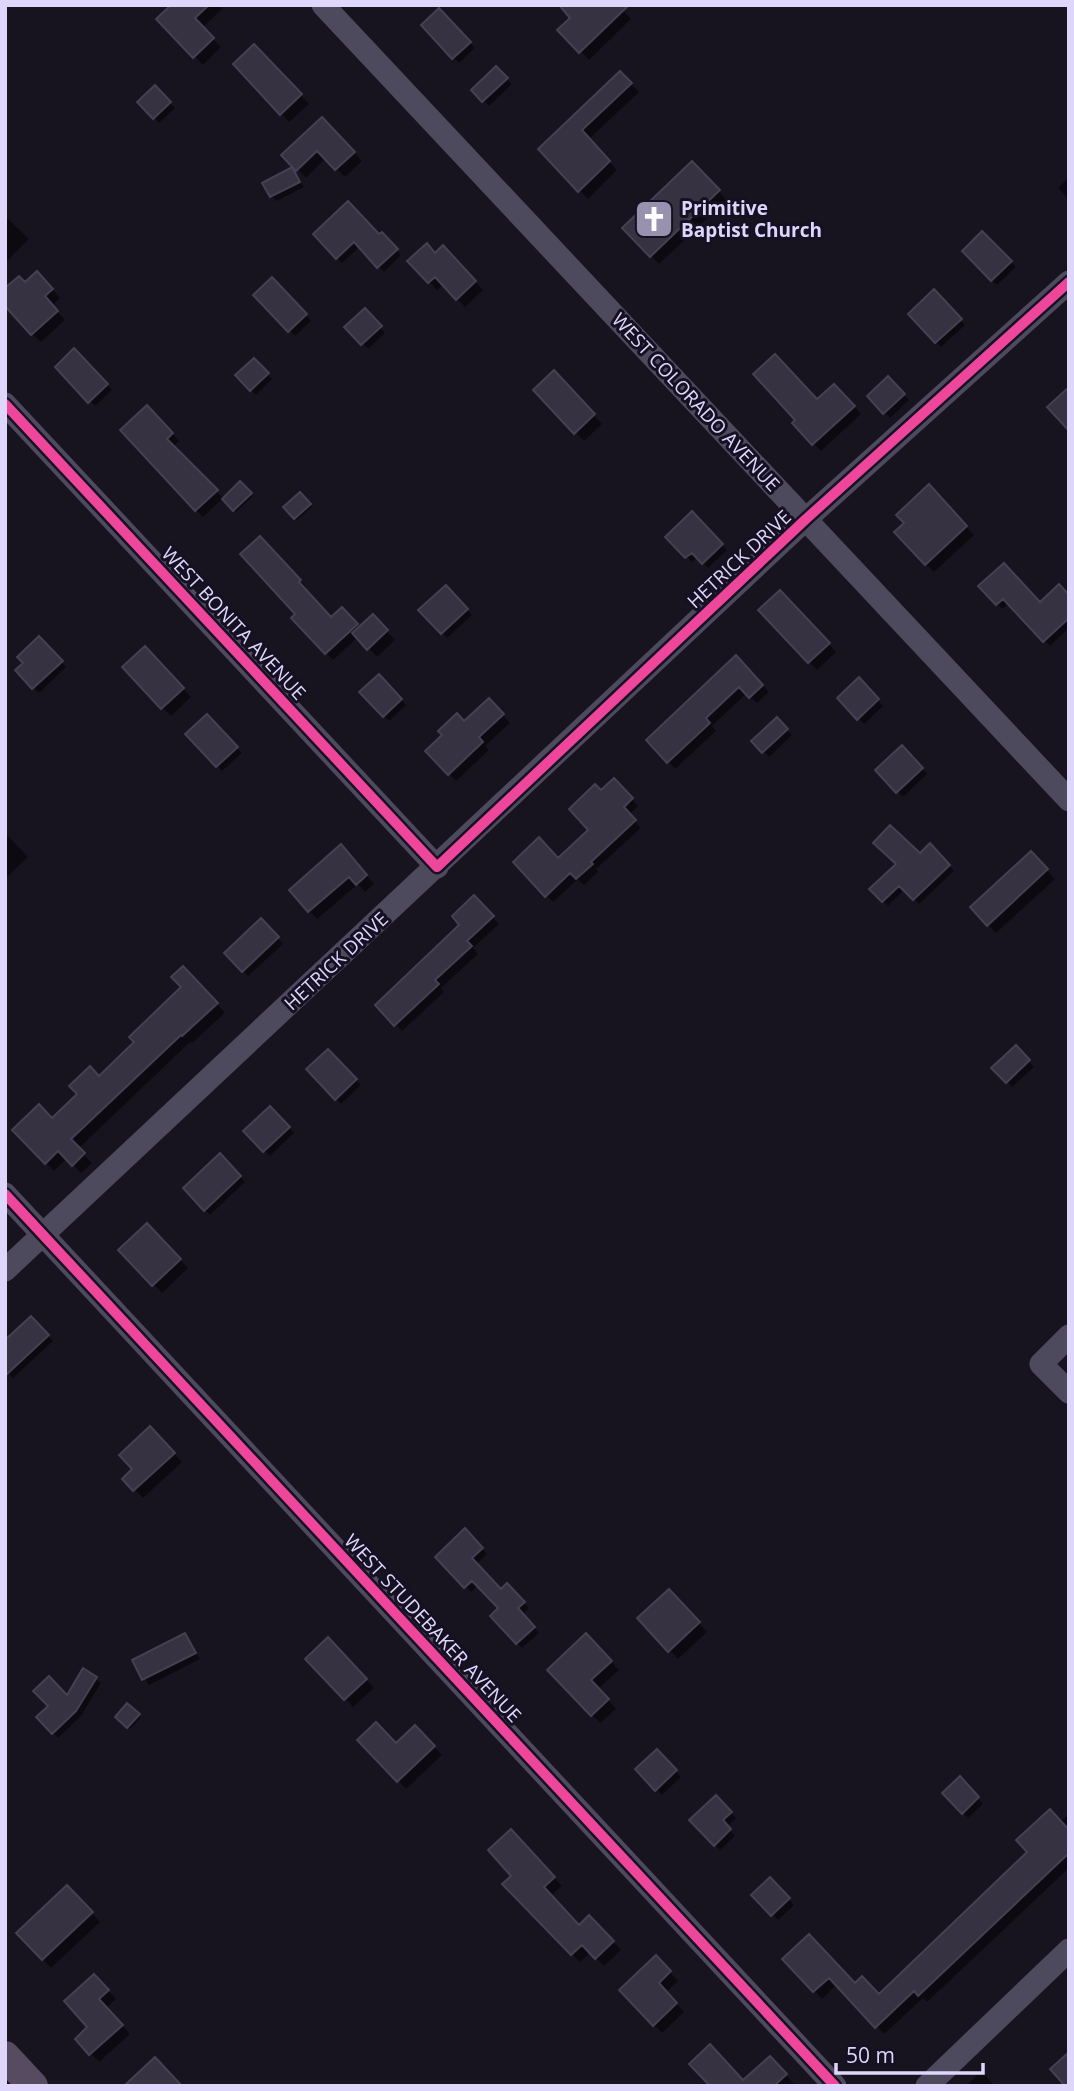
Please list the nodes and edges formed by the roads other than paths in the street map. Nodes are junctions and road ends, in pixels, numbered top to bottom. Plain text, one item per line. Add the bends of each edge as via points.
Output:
1 (323, 5) edge
2 (1069, 282) edge
3 (5, 404) edge
4 (806, 519) junction
5 (1069, 800) edge
6 (437, 867) junction
7 (5, 1194) edge
8 (43, 1235) junction
9 (5, 1270) edge
10 (1069, 1336) edge
11 (1069, 1392) edge
12 (1069, 1950) edge
13 (5, 2056) edge
14 (33, 2086) edge
15 (835, 2086) edge
16 (926, 2086) edge

1 - 4 street, WEST COLORADO AVENUE
2 - 4 street, HETRICK DRIVE
3 - 6 street, WEST BONITA AVENUE
4 - 5 street, WEST COLORADO AVENUE
4 - 6 street, HETRICK DRIVE
6 - 8 street, HETRICK DRIVE
7 - 8 street, WEST STUDEBAKER AVENUE
8 - 9 street, HETRICK DRIVE
8 - 15 street, WEST STUDEBAKER AVENUE
10 - 11 street via 1041,1364
12 - 16 street
13 - 14 main road

